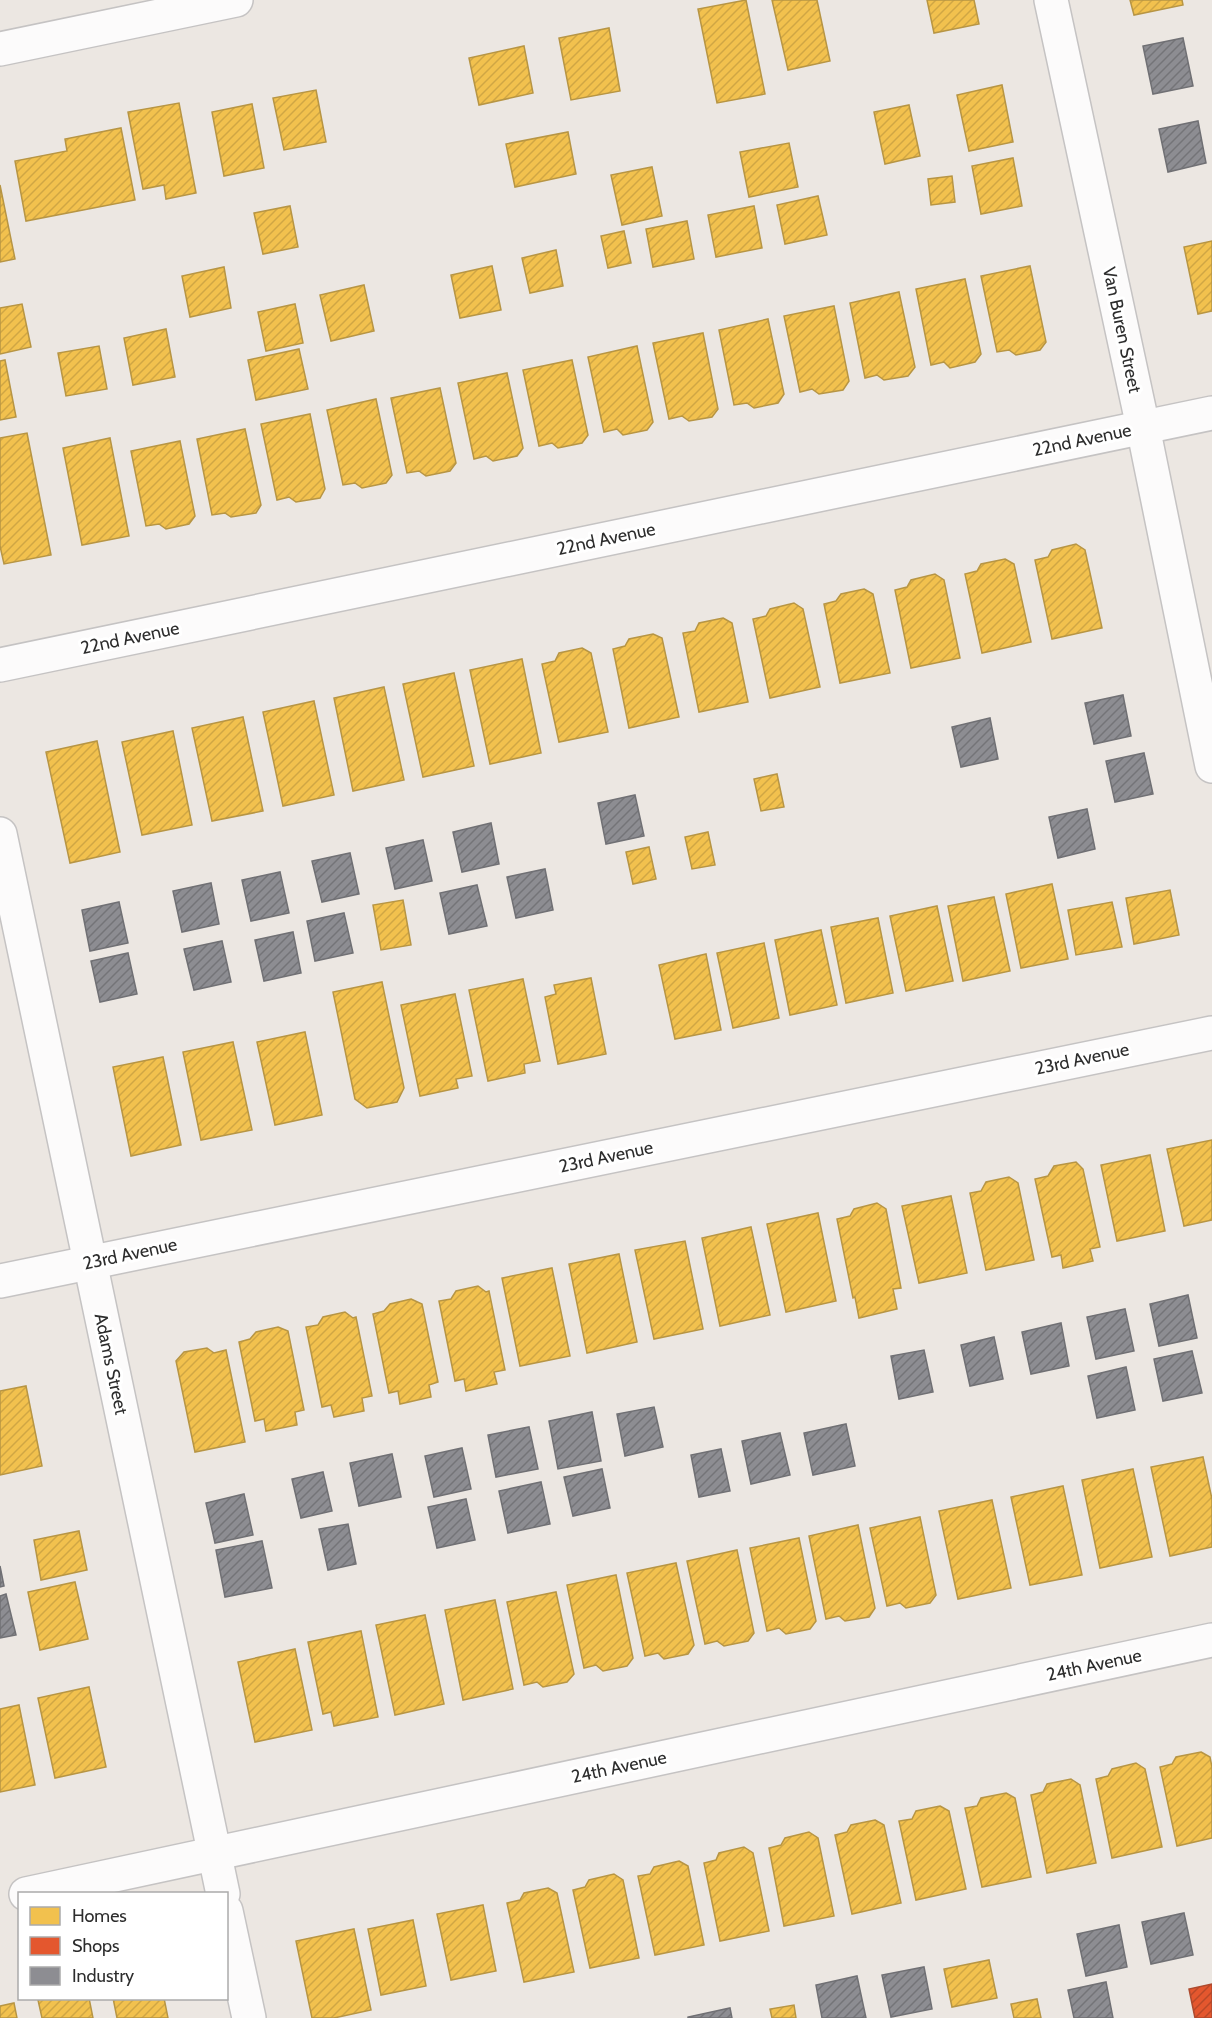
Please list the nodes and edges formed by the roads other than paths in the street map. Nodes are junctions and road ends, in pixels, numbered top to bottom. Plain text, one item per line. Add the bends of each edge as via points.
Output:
1 (236, 0) edge
2 (1051, 0) edge
3 (0, 49) edge
4 (1212, 413) edge
5 (1143, 427) junction
6 (0, 665) edge
7 (1212, 766) edge
8 (0, 834) edge
9 (1212, 1033) edge
10 (90, 1263) junction
11 (0, 1281) edge
12 (1212, 1640) edge
13 (214, 1853) junction
14 (31, 1892) edge
15 (223, 1892) edge
16 (18, 1895) edge
17 (0, 1899) edge
18 (228, 1920) edge
19 (249, 2018) edge

1 - 3 street
2 - 5 street, Van Buren Street
4 - 5 street, 22nd Avenue
5 - 6 street, 22nd Avenue
5 - 7 street, Van Buren Street
8 - 10 street, Adams Street
9 - 10 street, 23rd Avenue
10 - 11 street, 23rd Avenue
10 - 13 street, Adams Street
12 - 13 street, 24th Avenue
13 - 14 street, 24th Avenue
13 - 15 street, Adams Street
16 - 17 street
18 - 19 street

